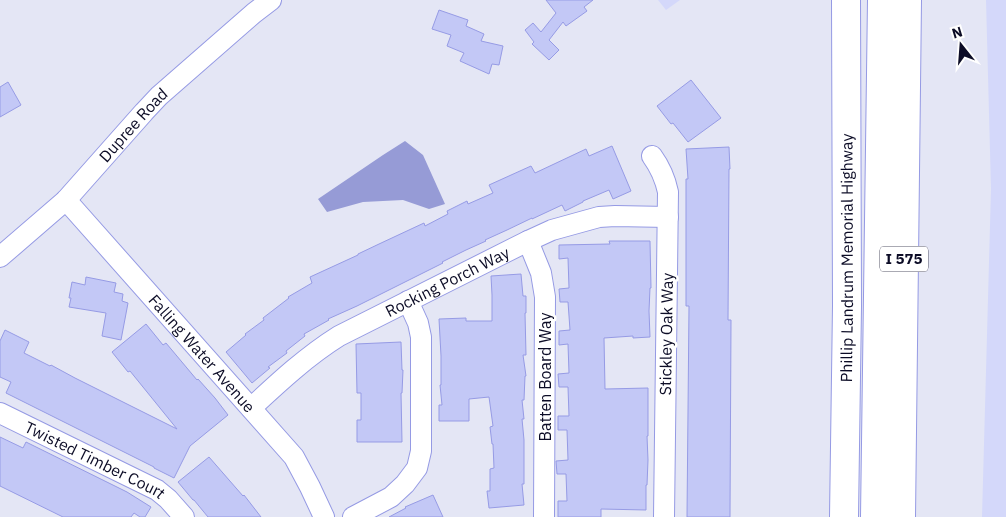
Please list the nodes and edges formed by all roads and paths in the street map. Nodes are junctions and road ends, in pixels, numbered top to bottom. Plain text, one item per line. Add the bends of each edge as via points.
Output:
1 (271, 0) edge
2 (846, 0) edge
3 (882, 0) edge
4 (907, 0) edge
5 (249, 6) edge
6 (652, 156) dead end
7 (66, 200) junction
8 (668, 217) junction
9 (528, 241) junction
10 (0, 256) edge
11 (408, 301) junction
12 (251, 408) junction
13 (0, 413) edge
14 (184, 517) edge
15 (324, 517) edge
16 (353, 517) edge
17 (544, 517) edge
18 (664, 517) edge
19 (844, 517) edge
20 (876, 517) edge
21 (901, 517) edge

1 - 5 street, Dupree Road
2 - 19 highway, Phillip Landrum Memorial Highway
3 - 20 highway
4 - 21 highway, I 575
5 - 7 street, Dupree Road via 159,96
6 - 8 street, Stickley Oak Way via 665,180
7 - 10 street, Dupree Road
7 - 12 street, Falling Water Avenue
8 - 9 street, Rocking Porch Way via 599,217 552,230
8 - 18 street, Stickley Oak Way
9 - 11 street, Rocking Porch Way
9 - 17 street, Batten Board Way via 542,272 545,297
11 - 12 street, Rocking Porch Way via 322,346
11 - 16 street via 421,337 421,451 417,468 390,496
12 - 15 street, Falling Water Avenue via 294,457
13 - 14 street, Twisted Timber Court via 157,490

